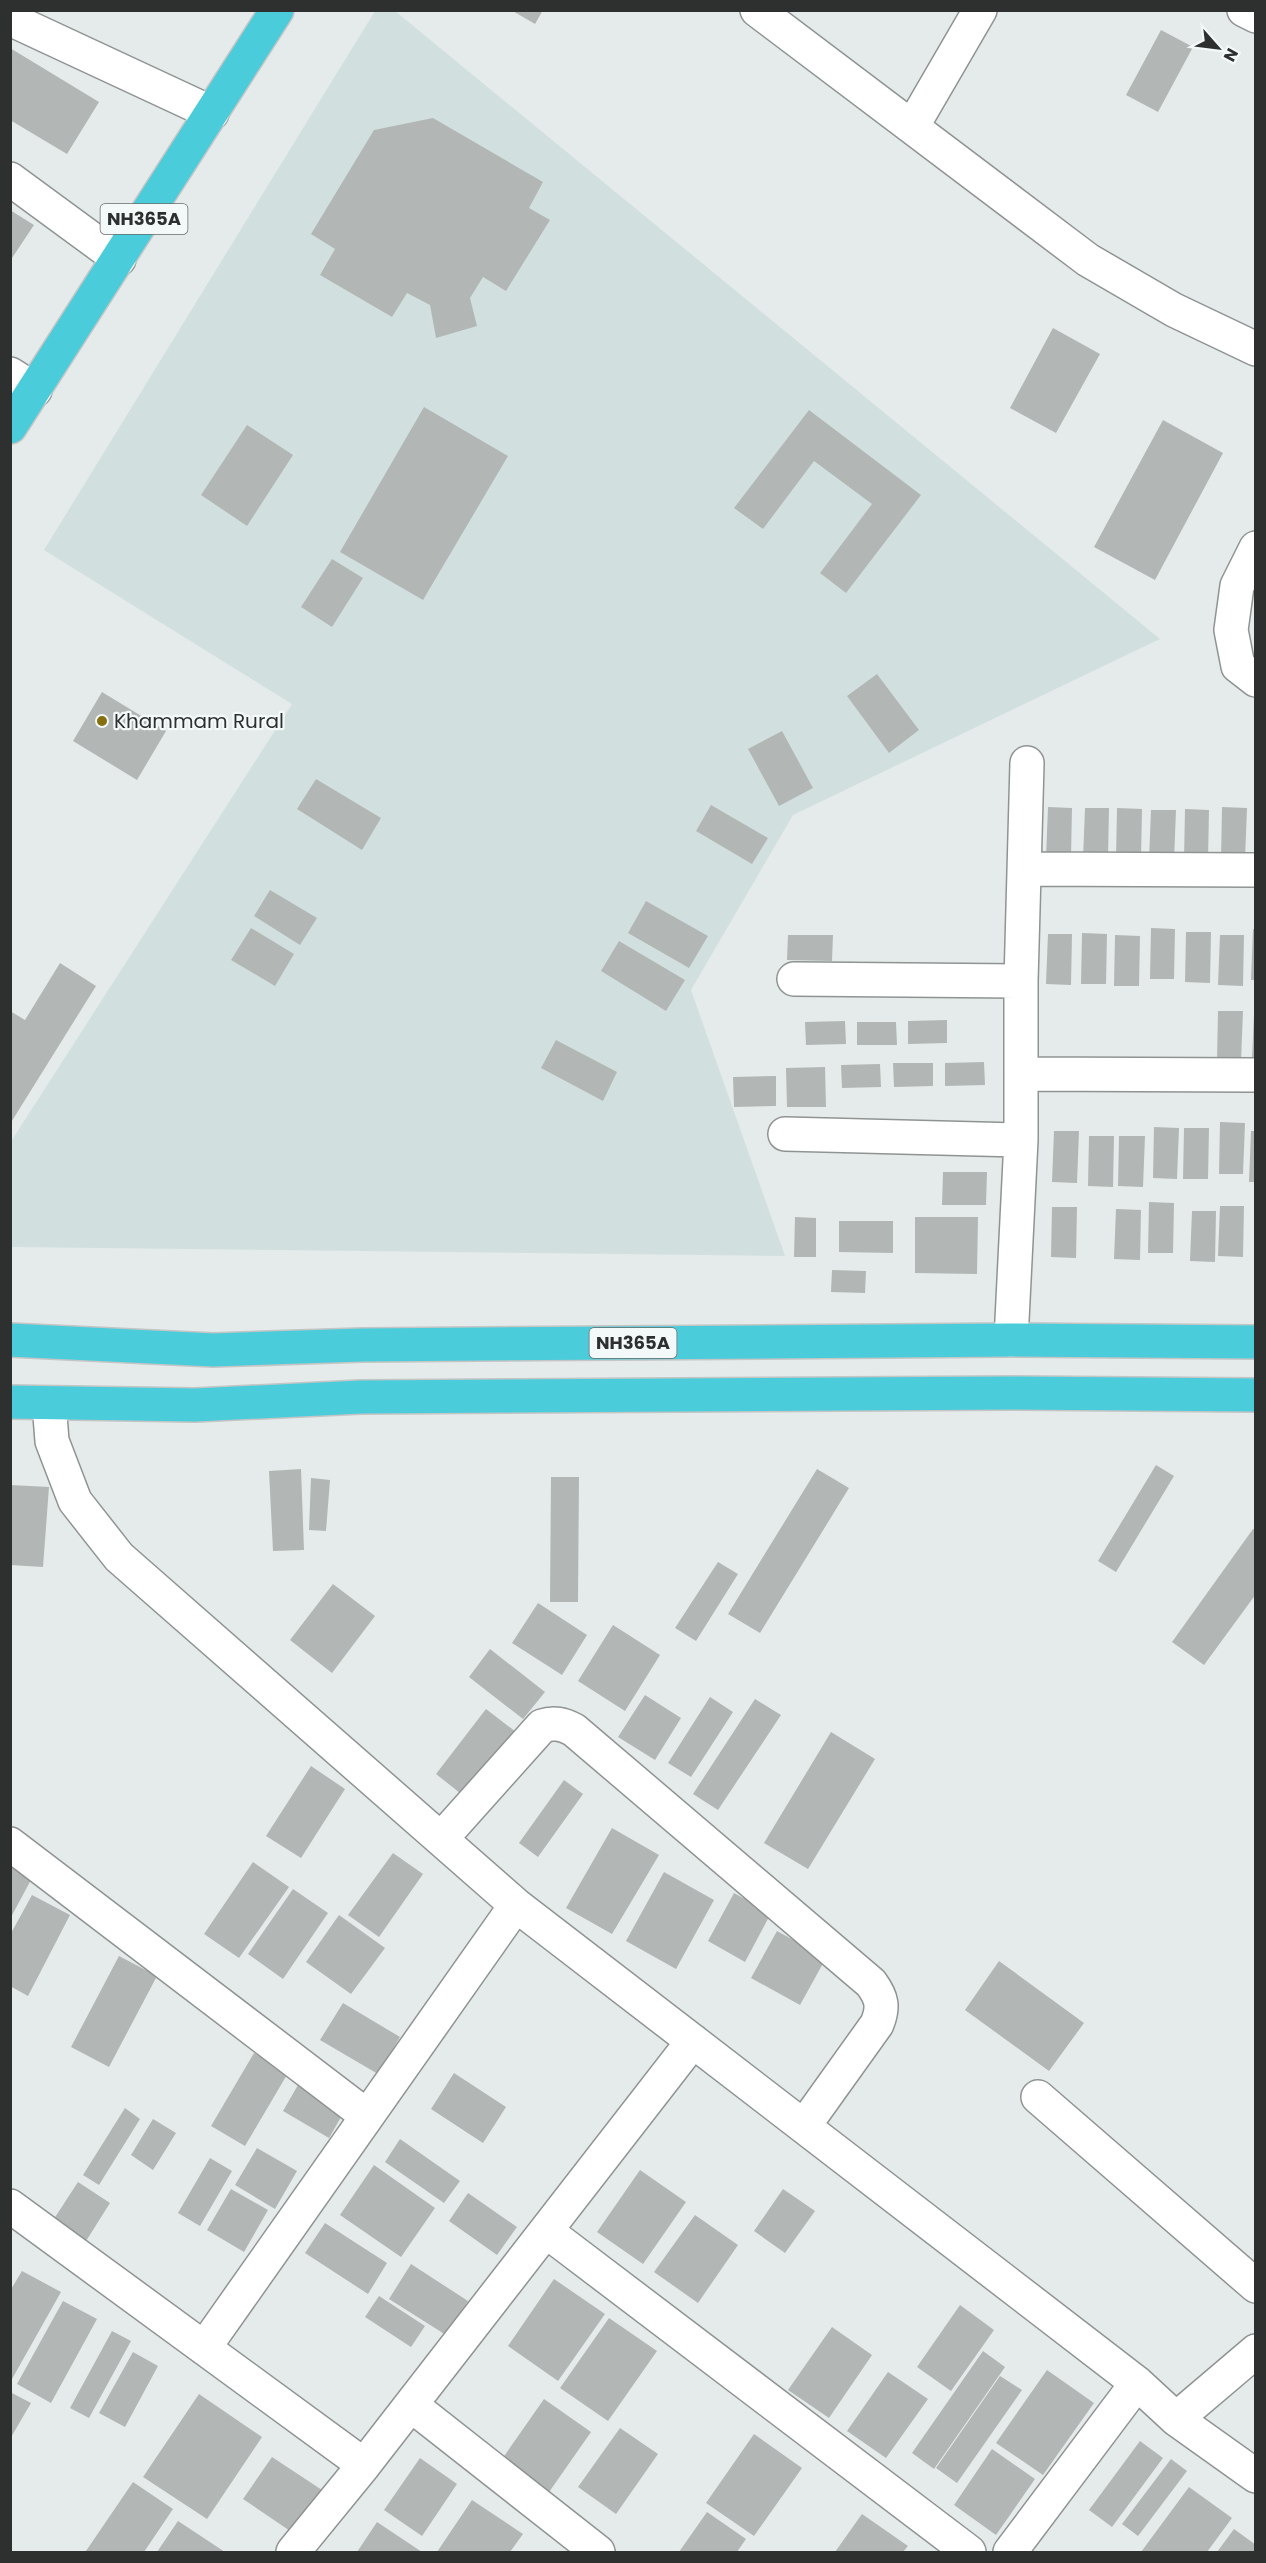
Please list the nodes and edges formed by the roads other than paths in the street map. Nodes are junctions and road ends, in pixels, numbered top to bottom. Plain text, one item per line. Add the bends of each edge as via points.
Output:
1 (277, 10) edge
2 (757, 10) edge
3 (980, 10) edge
4 (1244, 10) edge
5 (1256, 16) edge
6 (10, 19) edge
7 (212, 113) junction
8 (912, 127) junction
9 (10, 178) edge
10 (119, 259) junction
11 (1256, 349) edge
12 (23, 382) edge
13 (10, 427) edge
14 (1256, 548) edge
15 (1256, 680) edge
16 (1028, 763) dead end
17 (1025, 869) junction
18 (1256, 870) edge
19 (794, 978) dead end
20 (1021, 981) junction
21 (1021, 1074) junction
22 (1256, 1075) edge
23 (785, 1134) dead end
24 (1022, 1140) junction
25 (10, 1340) edge
26 (1011, 1340) junction
27 (1256, 1342) edge
28 (1256, 1395) edge
29 (10, 1402) edge
30 (49, 1403) junction
31 (441, 1839) junction
32 (10, 1844) edge
33 (516, 1905) junction
34 (693, 2041) junction
35 (1038, 2097) dead end
36 (367, 2116) junction
37 (804, 2126) junction
38 (10, 2206) edge
39 (546, 2230) junction
40 (1256, 2286) edge
41 (204, 2348) junction
42 (1256, 2351) edge
43 (1137, 2382) junction
44 (411, 2405) junction
45 (1176, 2418) junction
46 (364, 2465) junction
47 (1256, 2476) edge
48 (293, 2553) edge
49 (598, 2553) edge
50 (969, 2553) edge
51 (1010, 2553) edge

1 - 7 highway, NH365A
2 - 8 street
3 - 8 street
4 - 5 street
6 - 7 street
7 - 10 highway, NH365A
8 - 11 street via 1088,260 1174,310
9 - 10 street
10 - 12 highway, NH365A
12 - 13 highway, NH365A
14 - 15 street via 1237,586 1230,630 1238,666
16 - 17 street
17 - 18 street
17 - 20 street
19 - 20 street
20 - 21 street
21 - 22 street
21 - 24 street
23 - 24 street
24 - 26 street
25 - 26 highway, NH365A via 213,1350 361,1345
26 - 27 highway, NH365A
28 - 30 highway via 361,1397 195,1405
29 - 30 highway
30 - 31 street via 52,1441 75,1501 119,1557
31 - 33 street
31 - 37 street via 542,1726 551,1723 574,1730 871,1983 880,1995 877,2024
32 - 36 street
33 - 34 street
33 - 36 street
34 - 37 street
34 - 39 street
35 - 40 street
36 - 41 street
37 - 43 street
38 - 41 street
39 - 44 street
39 - 50 street
41 - 46 street
42 - 45 street
43 - 45 street
43 - 51 street
44 - 46 street
44 - 49 street
45 - 47 street
46 - 48 street

